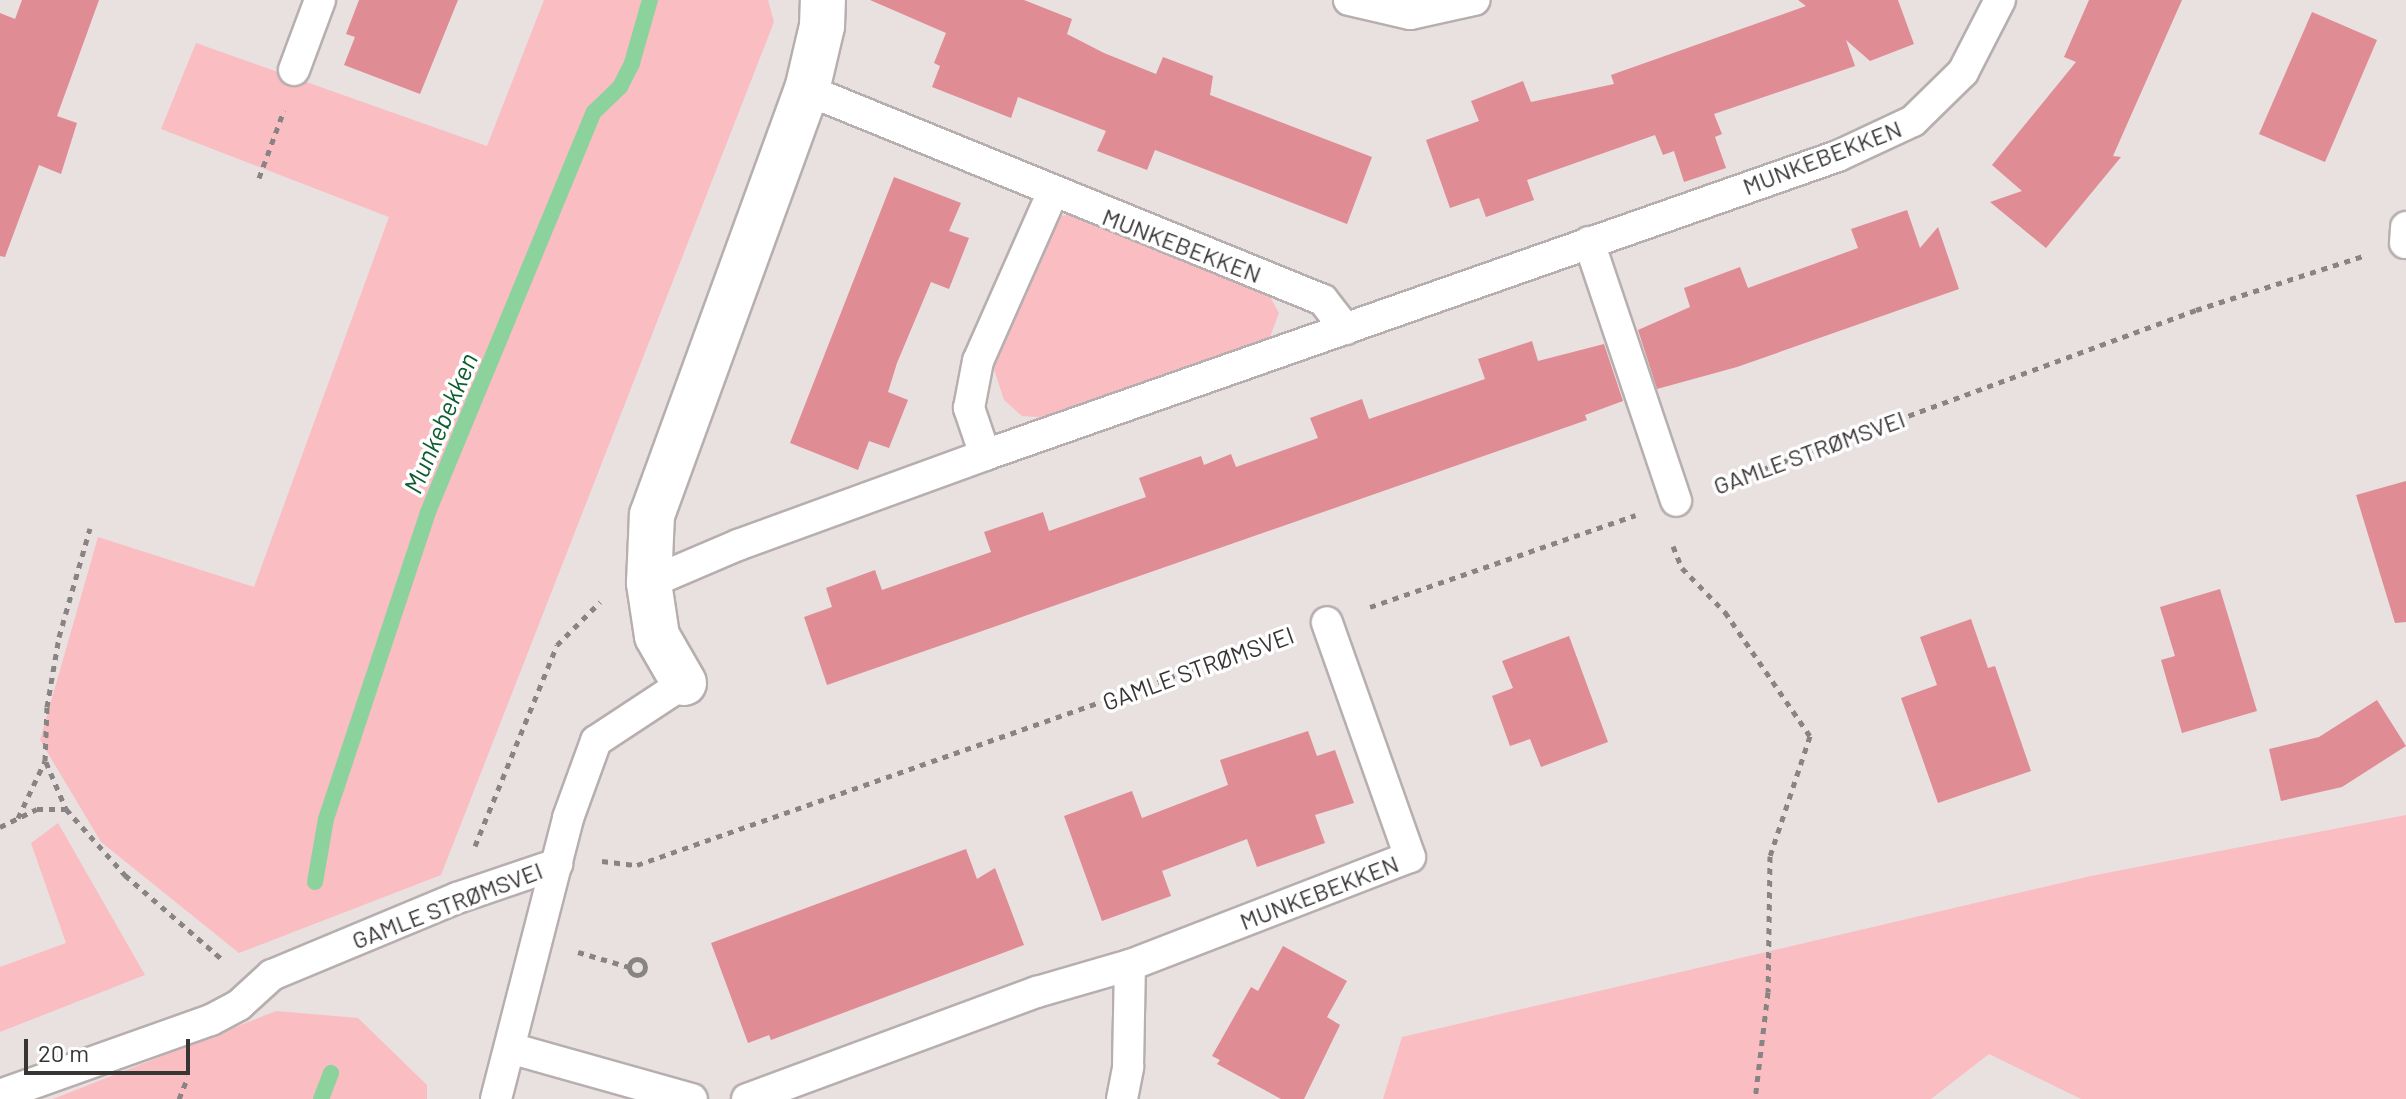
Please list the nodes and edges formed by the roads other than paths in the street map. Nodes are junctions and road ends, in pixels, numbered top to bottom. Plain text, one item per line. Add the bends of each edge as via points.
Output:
1 (320, 0) edge
2 (823, 0) edge
3 (1349, 0) edge
4 (1474, 0) edge
5 (2000, 0) edge
6 (294, 70) road end
7 (807, 90) junction
8 (1052, 194) junction
9 (1589, 242) junction
10 (1346, 329) junction
11 (985, 455) junction
12 (1667, 504) road end
13 (649, 583) junction
14 (1327, 622) road end
15 (684, 683) joint
16 (557, 864) junction
17 (1130, 965) junction
18 (510, 1048) junction
19 (0, 1095) edge
20 (496, 1099) edge
21 (692, 1099) edge
22 (747, 1099) edge
23 (1122, 1099) edge

1 - 6 lane
2 - 7 street
3 - 4 lane via 1410,14
5 - 9 lane, MUNKEBEKKEN via 1963,72 1913,121 1838,156
7 - 8 lane, MUNKEBEKKEN
7 - 13 street via 652,515
8 - 10 lane, MUNKEBEKKEN via 1323,300
8 - 11 lane via 978,361 969,408
9 - 10 lane, MUNKEBEKKEN
9 - 12 lane
10 - 11 lane, MUNKEBEKKEN
11 - 13 lane, MUNKEBEKKEN
13 - 15 street via 657,636
14 - 17 lane, MUNKEBEKKEN via 1410,857
15 - 16 lane via 596,741
16 - 18 lane
16 - 19 lane, GAMLE STRØMSVEI via 457,898 272,975 239,1005 211,1020
17 - 22 lane, MUNKEBEKKEN via 1037,992
17 - 23 lane via 1128,1067
18 - 20 lane
18 - 21 lane

